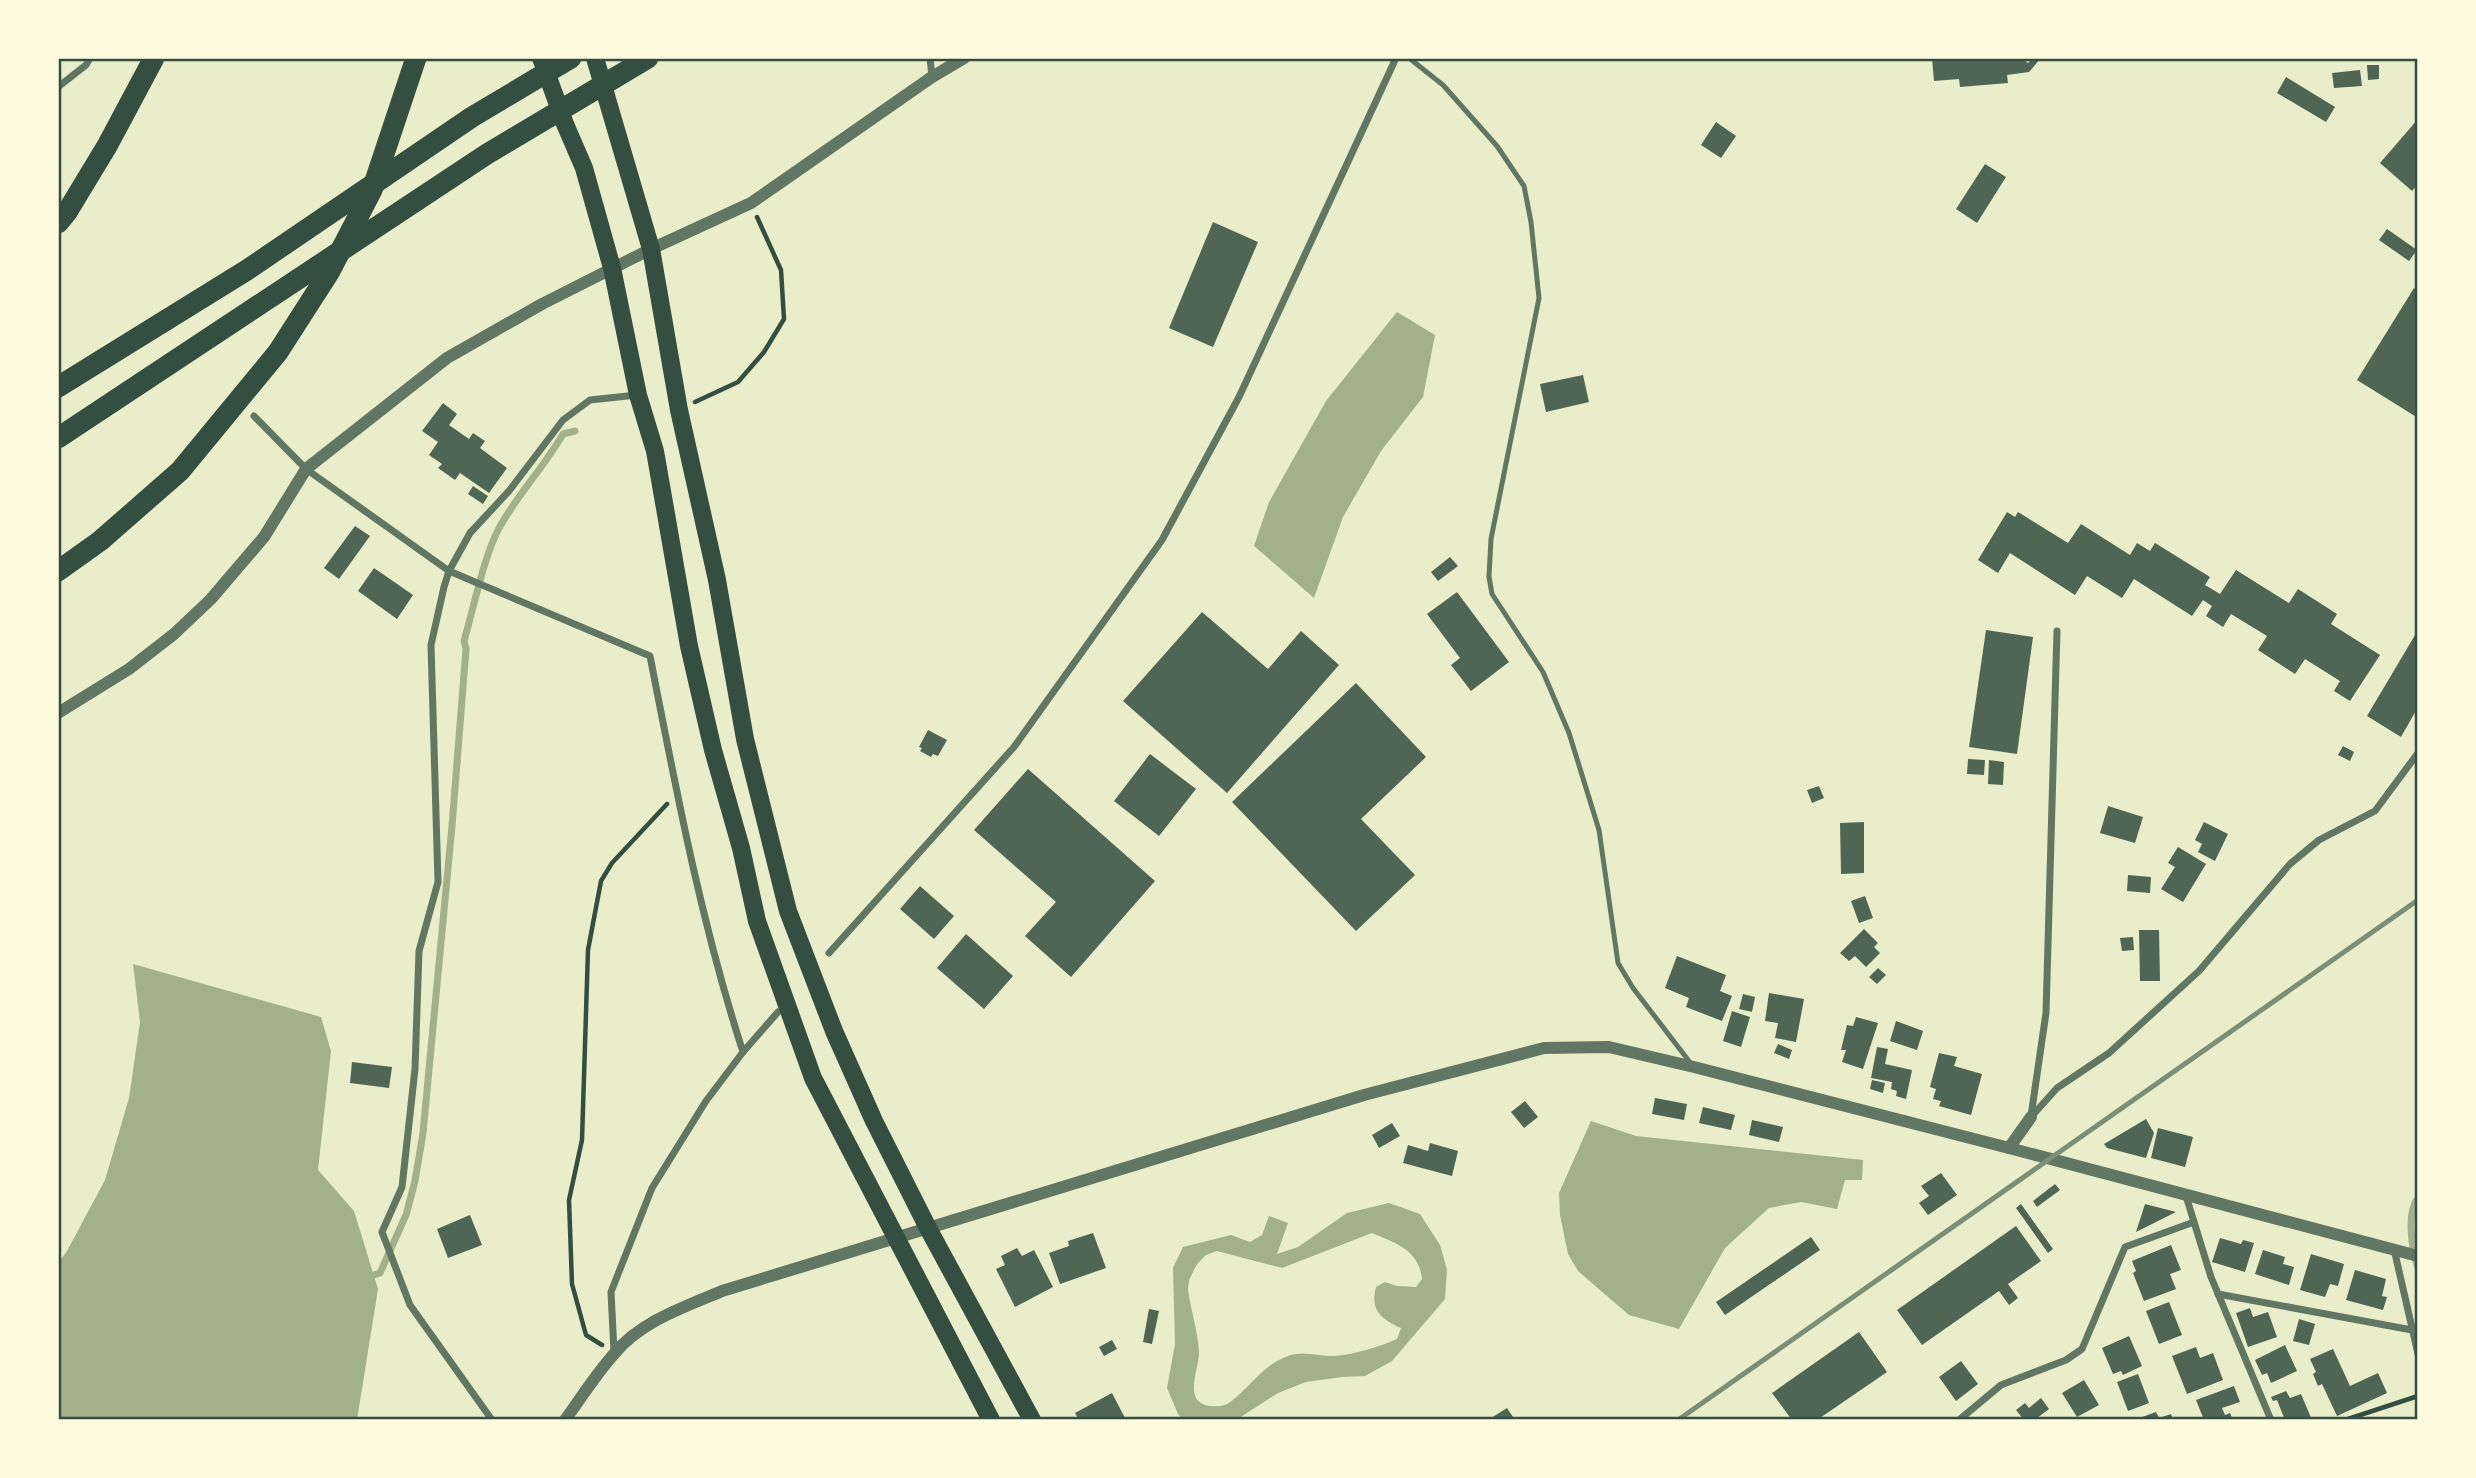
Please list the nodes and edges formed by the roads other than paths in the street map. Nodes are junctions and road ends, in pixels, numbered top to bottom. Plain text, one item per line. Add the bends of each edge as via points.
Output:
1 (90, 58) edge
2 (154, 58) edge
3 (416, 58) edge
4 (541, 58) edge
5 (571, 58) edge
6 (595, 58) edge
7 (648, 58) edge
8 (930, 58) edge
9 (964, 58) edge
10 (1396, 58) edge
11 (1409, 58) edge
12 (932, 76) junction
13 (58, 87) edge
14 (58, 223) edge
15 (651, 249) junction
16 (612, 268) junction
17 (58, 387) edge
18 (638, 395) junction
19 (254, 416) dead end
20 (58, 438) edge
21 (306, 469) junction
22 (58, 571) edge
23 (449, 571) junction
24 (2057, 631) dead end
25 (58, 713) edge
26 (2418, 753) edge
27 (829, 953) dead end
28 (778, 1012) dead end
29 (743, 1052) junction
30 (1694, 1068) junction
31 (2031, 1117) junction
32 (2009, 1147) junction
33 (2186, 1196) junction
34 (2194, 1222) junction
35 (929, 1230) junction
36 (896, 1239) junction
37 (2393, 1250) junction
38 (2418, 1256) edge
39 (2218, 1294) junction
40 (2412, 1330) junction
41 (614, 1352) junction
42 (2418, 1354) edge
43 (492, 1420) edge
44 (565, 1420) edge
45 (991, 1420) edge
46 (1032, 1420) edge
47 (1959, 1420) edge
48 (2271, 1420) edge

1 - 13 street
2 - 14 highway via 107,146
3 - 22 highway via 372,190 330,271 278,352 180,471
4 - 16 main road via 584,168
5 - 17 highway via 472,117 247,270
6 - 15 main road
7 - 20 highway via 487,154
8 - 12 street
9 - 12 street
10 - 27 street via 1239,397 1162,540 1014,747
11 - 30 lane via 1461,105 1524,186 1539,298 1491,538 1492,594 1543,672 1569,733 1599,830 1618,963
12 - 15 street via 751,203
15 - 16 street
15 - 35 main road via 745,738 788,911 864,1099
16 - 18 main road
16 - 21 street via 447,358
18 - 23 street via 590,400 564,420 470,533
18 - 36 main road via 655,451 692,659 757,921 813,1079
19 - 21 street
21 - 23 street
21 - 25 street via 264,537 211,599 129,669
23 - 29 street via 650,656 721,984
23 - 43 street via 431,645 438,882 419,951 415,1069 402,1187 382,1232 410,1305
24 - 31 street via 2046,1013
26 - 31 street via 2375,811 2319,840 2290,864 2199,971 2109,1053 2057,1088
28 - 29 street
29 - 41 street via 706,1101 652,1188 611,1292
30 - 32 street
30 - 35 street via 1609,1047 1544,1048 1364,1095
31 - 32 street
32 - 33 street
33 - 34 street
33 - 37 street
34 - 39 street
34 - 47 street via 2124,1247 2082,1349 2066,1360 2001,1385
35 - 36 street
35 - 46 main road
36 - 41 street via 700,1300 667,1314
36 - 45 main road
37 - 38 street
37 - 40 street
39 - 40 street
39 - 48 street
40 - 42 street
41 - 44 street

